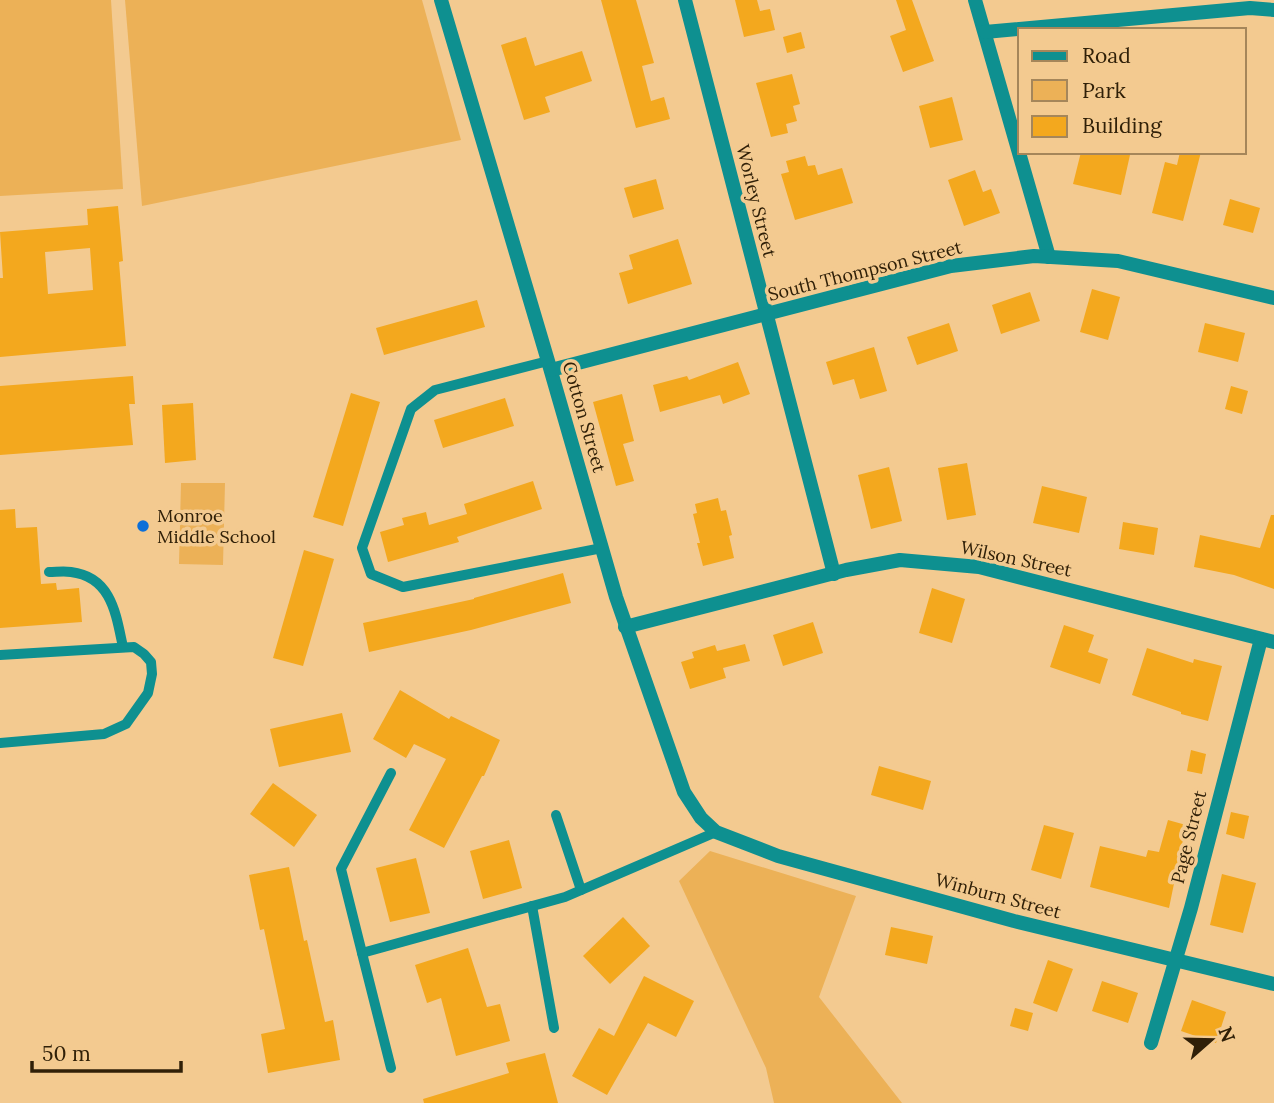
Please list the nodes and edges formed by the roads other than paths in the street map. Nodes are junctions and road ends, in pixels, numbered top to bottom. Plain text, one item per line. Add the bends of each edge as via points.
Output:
1 (442, 0) edge
2 (685, 0) edge
3 (975, 0) edge
4 (1274, 10) edge
5 (1031, 28) edge
6 (1018, 29) edge
7 (985, 32) junction
8 (1018, 148) edge
9 (1020, 154) edge
10 (1049, 257) junction
11 (1274, 298) edge
12 (766, 315) junction
13 (550, 366) junction
14 (602, 548) junction
15 (49, 572) dead end
16 (834, 574) junction
17 (625, 627) junction
18 (1268, 641) edge
19 (123, 647) junction
20 (0, 655) edge
21 (0, 743) edge
22 (391, 773) dead end
23 (556, 816) dead end
24 (716, 832) junction
25 (581, 890) junction
26 (532, 906) junction
27 (362, 953) junction
28 (1177, 959) junction
29 (1274, 984) edge
30 (554, 1028) dead end
31 (1151, 1043) dead end
32 (391, 1068) dead end

1 - 13 street, Cotton Street
2 - 12 street, Worley Street
3 - 7 street
4 - 5 street
6 - 7 street
7 - 8 street
9 - 10 street
10 - 11 street, South Thompson Street via 1118,261
10 - 12 street, South Thompson Street via 951,266
12 - 13 street, South Thompson Street
12 - 16 street, Worley Street
13 - 14 street, Cotton Street
13 - 14 lane via 435,390 411,409 362,548 371,573 403,587
14 - 17 street, Cotton Street
15 - 19 lane via 73,572 94,579 106,591
16 - 17 street, Wilson Street
16 - 18 street, Wilson Street via 900,560 979,567
17 - 24 street, Cotton Street via 684,792
18 - 28 street, Page Street
19 - 20 lane
19 - 21 lane via 144,654 151,662 152,674 148,692 126,724 104,734
22 - 27 lane via 341,869
23 - 25 lane
24 - 25 lane
24 - 28 street, Winburn Street via 778,856 1014,921
25 - 26 lane
26 - 27 lane
26 - 30 lane
27 - 32 lane
28 - 29 street, Winburn Street
28 - 31 street, Page Street

